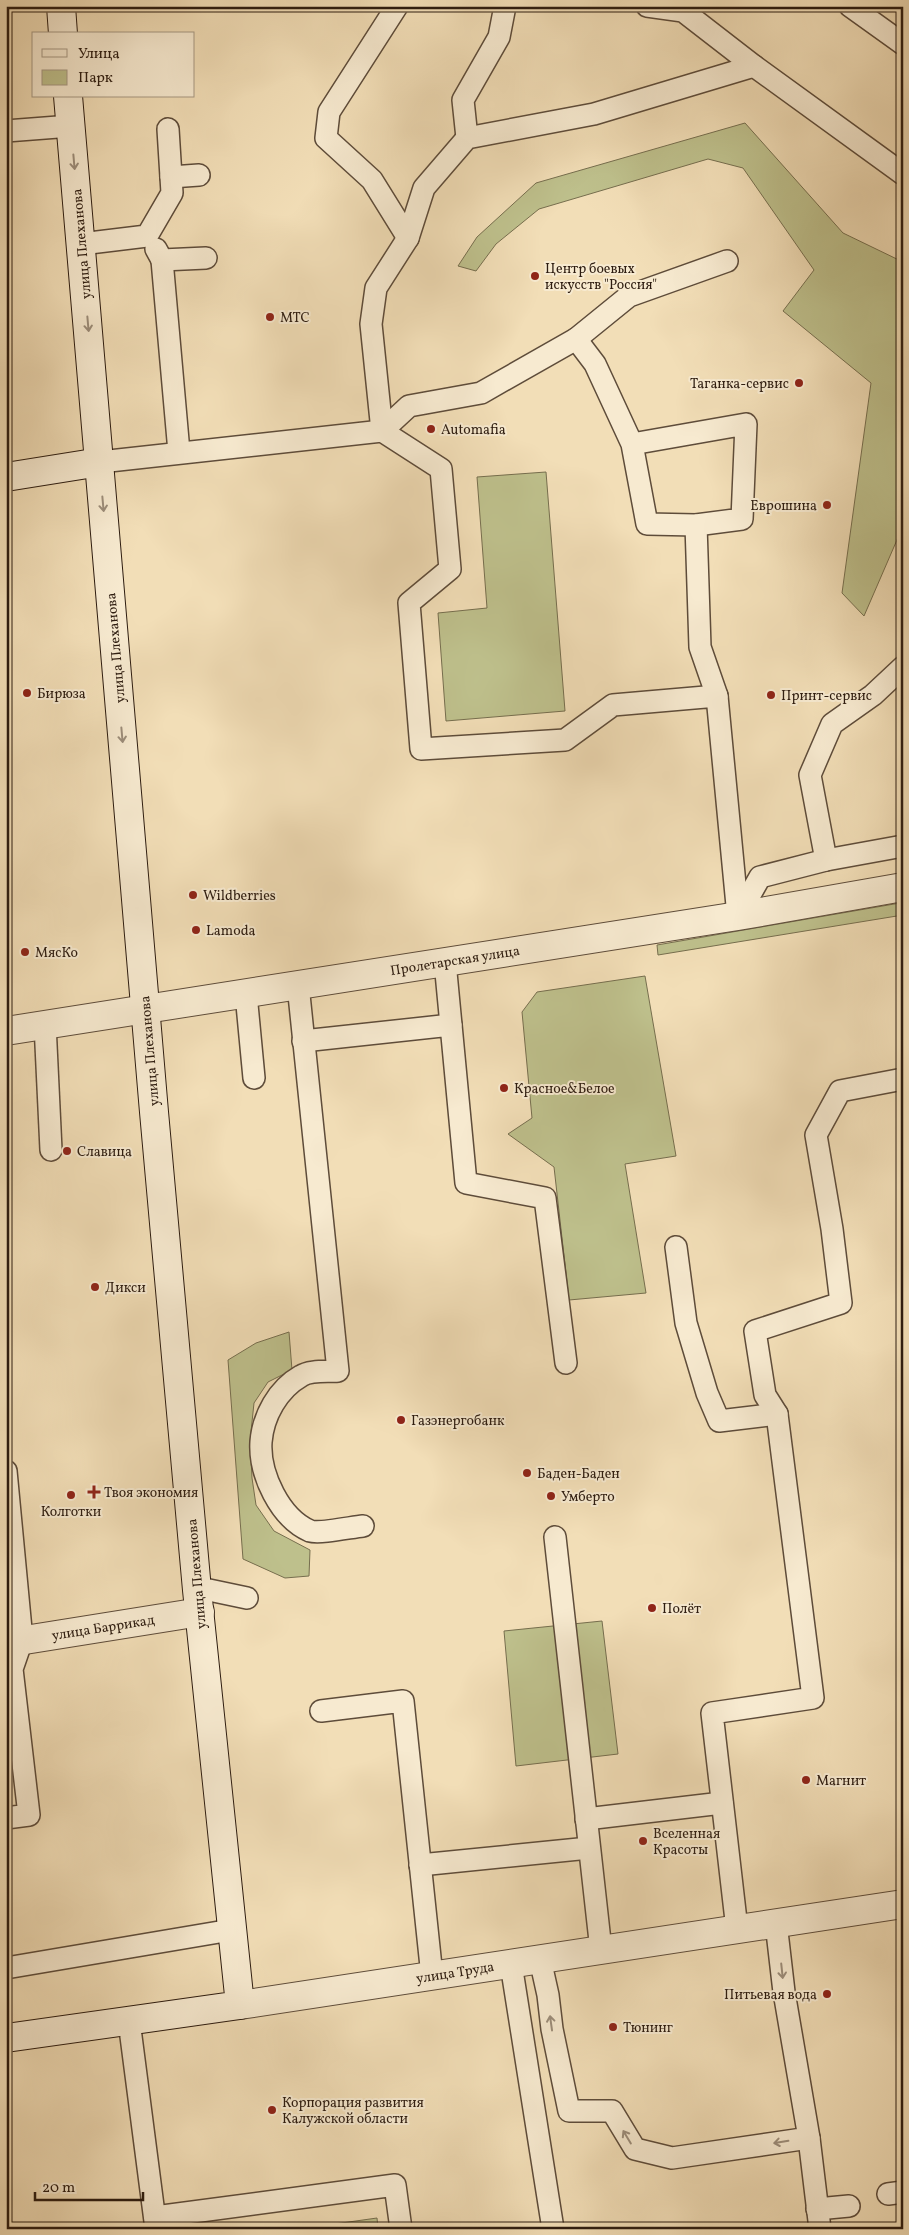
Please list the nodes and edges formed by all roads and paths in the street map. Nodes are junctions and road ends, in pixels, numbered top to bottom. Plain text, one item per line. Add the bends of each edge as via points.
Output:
1 (61, 6) edge
2 (397, 6) edge
3 (505, 6) edge
4 (647, 6) edge
5 (850, 6) edge
6 (63, 32) edge
7 (903, 44) edge
8 (754, 66) junction
9 (68, 98) edge
10 (71, 126) junction
11 (168, 129) dead end
12 (6, 131) edge
13 (467, 138) junction
14 (903, 174) edge
15 (199, 175) dead end
16 (171, 177) junction
17 (147, 236) junction
18 (408, 238) junction
19 (81, 244) junction
20 (206, 258) dead end
21 (162, 260) junction
22 (728, 261) dead end
23 (576, 339) junction
24 (382, 431) junction
25 (632, 444) junction
26 (179, 452) junction
27 (100, 462) junction
28 (6, 477) edge
29 (696, 525) junction
30 (903, 667) edge
31 (717, 696) junction
32 (903, 846) edge
33 (826, 860) junction
34 (903, 887) edge
35 (738, 916) junction
36 (445, 962) junction
37 (298, 985) junction
38 (246, 994) junction
39 (145, 1009) junction
40 (44, 1024) junction
41 (451, 1025) junction
42 (6, 1031) edge
43 (303, 1041) junction
44 (254, 1078) dead end
45 (903, 1079) edge
46 (51, 1150) dead end
47 (676, 1247) dead end
48 (566, 1363) dead end
49 (777, 1414) junction
50 (6, 1471) edge
51 (363, 1526) dead end
52 (555, 1537) dead end
53 (247, 1598) dead end
54 (198, 1601) junction
55 (14, 1641) edge
56 (321, 1711) dead end
57 (722, 1803) junction
58 (6, 1818) edge
59 (586, 1819) junction
60 (589, 1848) junction
61 (420, 1865) junction
62 (903, 1904) edge
63 (776, 1923) junction
64 (737, 1929) junction
65 (231, 1930) junction
66 (601, 1950) junction
67 (540, 1959) junction
68 (511, 1964) junction
69 (6, 1968) edge
70 (432, 1976) junction
71 (240, 2005) junction
72 (129, 2021) junction
73 (6, 2038) edge
74 (809, 2138) junction
75 (849, 2206) dead end
76 (818, 2219) edge
77 (155, 2223) edge
78 (401, 2229) edge
79 (553, 2229) edge

1 - 6 street
2 - 18 lane via 328,112 326,138 372,180
3 - 13 lane via 499,37 463,100
4 - 8 lane via 682,11
5 - 7 lane
8 - 13 lane via 594,114
8 - 14 lane
9 - 10 street, улица Плеханова
10 - 12 lane
10 -> 19 street, улица Плеханова
11 - 16 lane
13 - 18 lane via 424,188
15 - 16 lane
16 - 17 lane via 172,193
17 - 19 lane
17 - 21 lane
18 - 24 lane via 376,288 371,324
19 -> 27 street, улица Плеханова
20 - 21 lane
21 - 26 lane
22 - 23 lane via 629,296
23 - 24 lane via 481,394 408,406
23 - 25 lane via 595,364
24 - 26 lane
24 - 31 lane via 441,470 450,569 409,603 421,749 565,740 613,705
25 - 29 lane via 647,524
25 - 29 lane via 746,424 742,519
26 - 27 lane
27 - 28 street
27 -> 39 street, улица Плеханова
29 - 31 lane via 700,647
30 - 33 lane via 832,724 810,775
31 - 35 lane
32 - 33 lane
33 - 35 lane via 760,877
34 - 35 street, Пролетарская улица
35 - 36 street, Пролетарская улица
36 - 37 street, Пролетарская улица
36 - 41 lane
37 - 38 street, Пролетарская улица
37 - 43 lane
38 - 39 street, Пролетарская улица
38 - 44 lane
39 - 40 street, Пролетарская улица
39 - 54 street, улица Плеханова
40 - 42 street, Пролетарская улица
40 - 46 lane
41 - 43 lane
41 - 48 lane via 466,1184 545,1198
43 - 51 lane via 338,1371 302,1375 281,1392 268,1413 261,1442 265,1472 278,1501 296,1522 312,1532
45 - 49 lane via 840,1091 816,1136 841,1303 755,1330 765,1395
47 - 49 lane via 686,1323 719,1422
49 - 57 lane via 813,1698 712,1713
50 - 55 lane
52 - 59 lane
53 - 54 lane via 209,1590
54 - 55 street, улица Баррикад
54 - 65 street, улица Плеханова
55 - 58 lane via 12,1669 29,1815
56 - 61 lane via 403,1701
57 - 59 lane
57 - 64 lane
59 - 60 lane
60 - 61 lane
60 - 66 lane
61 - 70 lane
62 - 63 street, улица Труда
63 - 64 street, улица Труда
63 -> 74 lane via 784,1992
64 - 66 street, улица Труда
65 - 69 lane
65 - 71 street, улица Плеханова
66 - 67 street, улица Труда
67 - 68 street, улица Труда
74 -> 67 lane via 672,2158 635,2149 612,2111 569,2111
68 - 70 street, улица Труда
68 - 79 lane
70 - 71 street, улица Труда
71 - 72 street, улица Труда
72 - 73 street, улица Труда
72 - 77 lane
74 - 76 lane
75 - 76 lane
77 - 78 lane via 395,2184

